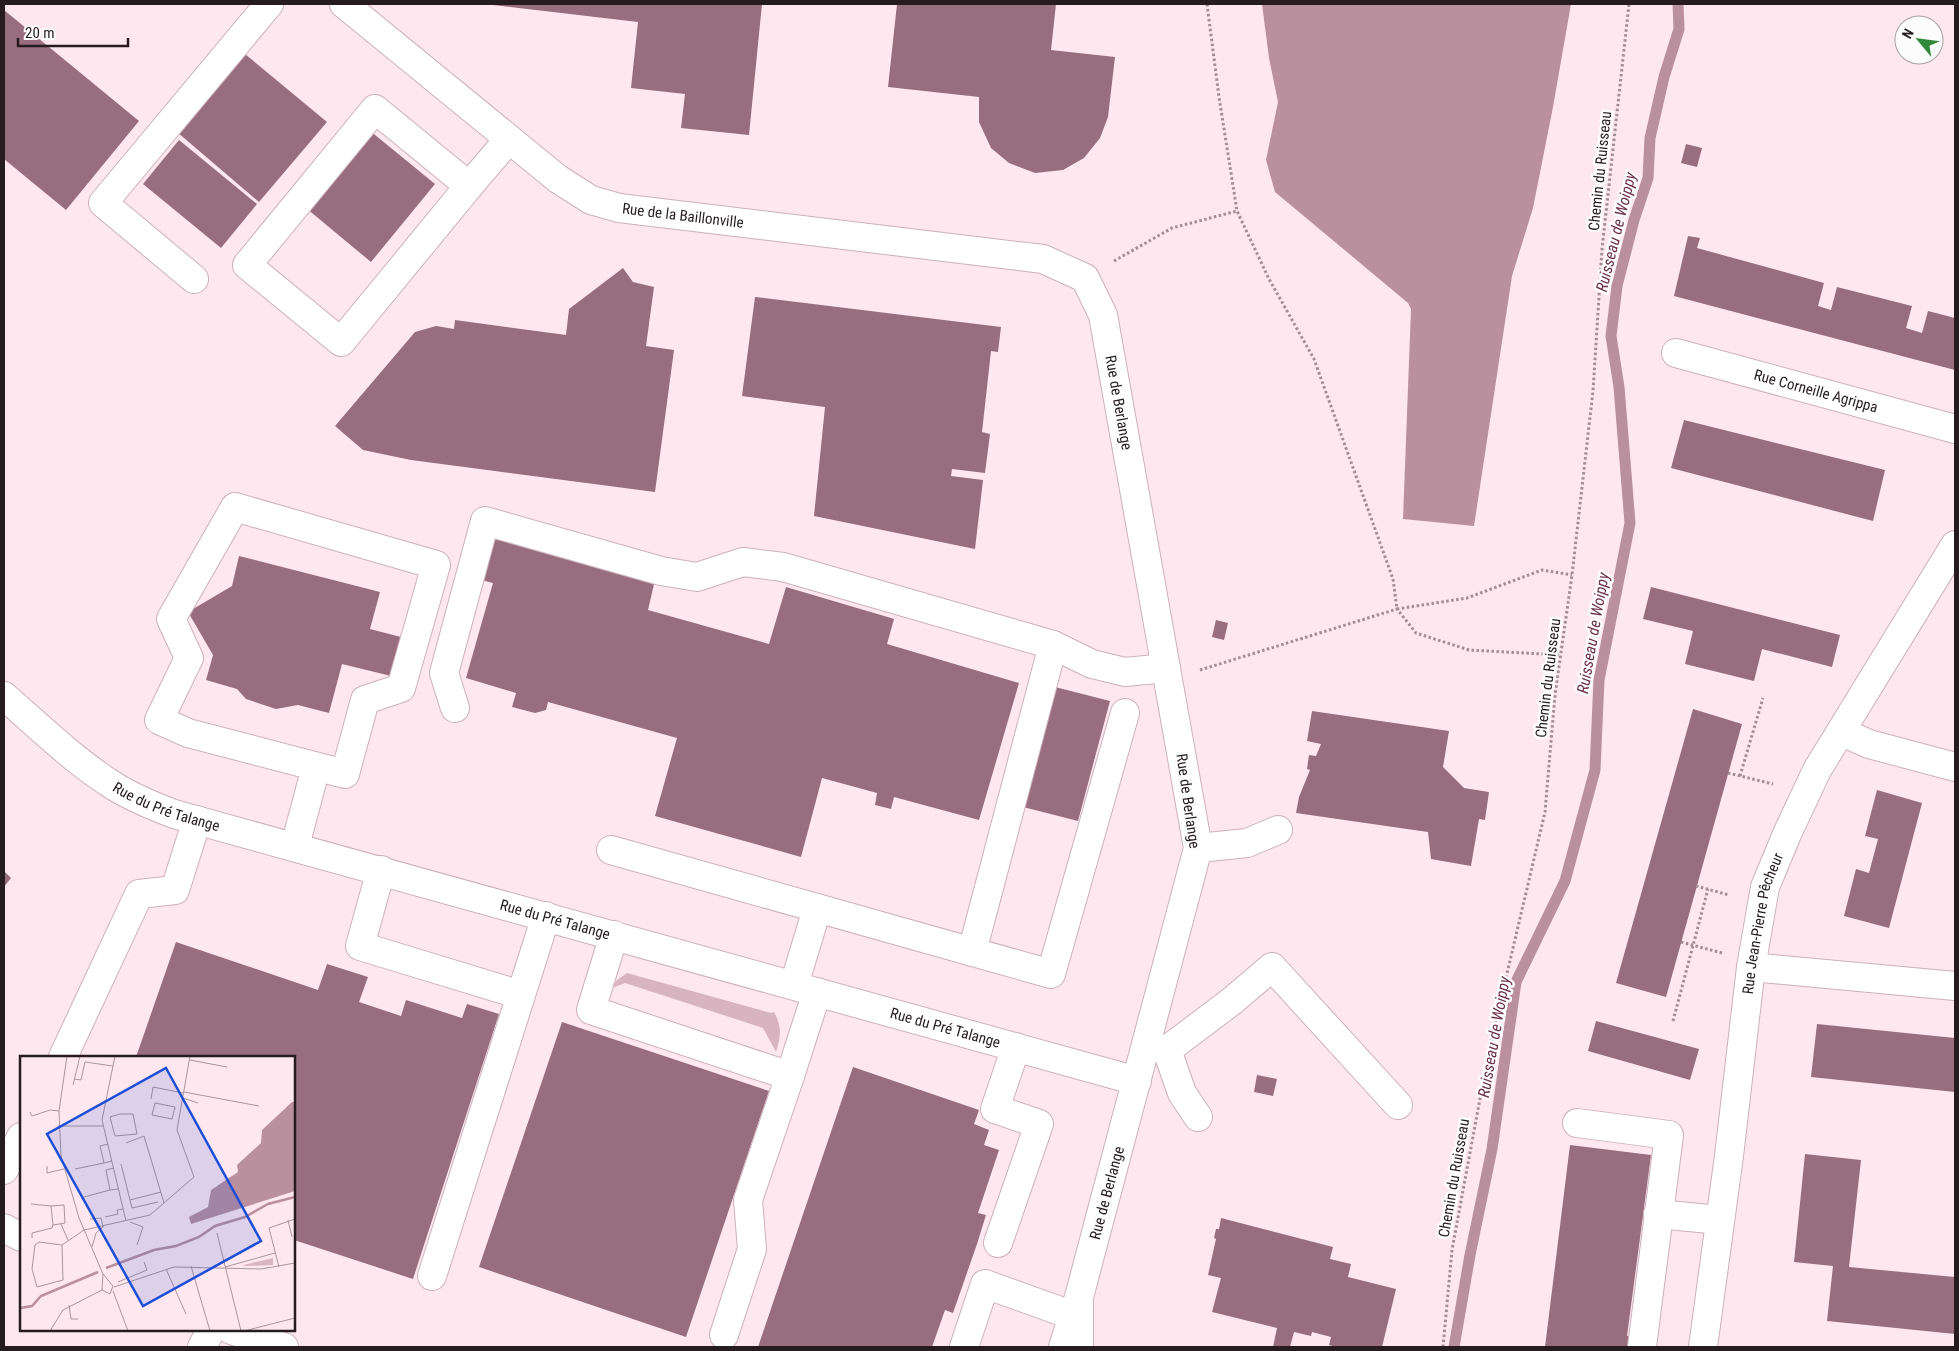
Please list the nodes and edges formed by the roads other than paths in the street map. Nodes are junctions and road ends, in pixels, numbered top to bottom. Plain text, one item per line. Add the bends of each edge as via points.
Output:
1 (269, 4) edge
2 (344, 4) edge
3 (509, 139) junction
4 (469, 186) junction
5 (1085, 278) joint
6 (194, 279) dead end
7 (1676, 353) dead end
8 (1955, 429) edge
9 (1955, 545) edge
10 (1053, 645) junction
11 (1167, 674) junction
12 (4, 696) edge
13 (455, 708) dead end
14 (1125, 713) dead end
15 (1842, 732) junction
16 (316, 766) junction
17 (1955, 767) edge
18 (197, 820) junction
19 (1278, 830) dead end
20 (294, 846) junction
21 (1198, 848) junction
22 (611, 850) dead end
23 (381, 870) junction
24 (817, 909) junction
25 (546, 916) junction
26 (614, 935) junction
27 (972, 952) junction
28 (1751, 967) junction
29 (1955, 986) edge
30 (806, 988) junction
31 (521, 995) junction
32 (1016, 1047) junction
33 (1156, 1048) junction
34 (63, 1056) edge
35 (790, 1076) junction
36 (1137, 1080) junction
37 (1398, 1105) dead end
38 (1198, 1118) dead end
39 (1577, 1123) dead end
40 (20, 1139) edge
41 (4, 1170) edge
42 (1658, 1214) junction
43 (1720, 1220) junction
44 (4, 1228) edge
45 (20, 1236) edge
46 (998, 1243) dead end
47 (432, 1276) dead end
48 (1076, 1307) junction
49 (210, 1331) edge
50 (234, 1331) edge
51 (724, 1335) dead end
52 (202, 1347) edge
53 (284, 1347) edge
54 (964, 1347) edge
55 (1063, 1347) edge
56 (1080, 1347) edge
57 (1642, 1347) edge
58 (1702, 1347) edge

1 - 6 street via 103,203
2 - 3 street, Rue de la Baillonville
3 - 4 street
3 - 5 street, Rue de la Baillonville via 574,190 591,200 619,208 1043,259
4 - 4 street via 341,342 247,265 375,108
5 - 11 street, Rue de Berlange via 1103,315
7 - 8 street, Rue Corneille Agrippa
9 - 15 street, Rue Jean-Pierre Pêcheur
10 - 11 street via 1092,664 1125,672
10 - 13 street via 783,567 743,562 696,577 662,571 485,521 444,673
10 - 27 street
11 - 21 street, Rue de Berlange
12 - 18 street, Rue du Pré Talange via 115,787 146,803
14 - 27 street via 1051,974
15 - 17 street via 1869,744
15 - 28 street, Rue Jean-Pierre Pêcheur via 1817,770 1765,888
16 - 16 street via 188,733 159,720 189,658 171,619 235,507 436,565 400,688 365,700 345,774
16 - 20 street
18 - 20 street, Rue du Pré Talange
18 - 34 street via 175,890 139,894
19 - 21 street via 1247,843
20 - 23 street, Rue du Pré Talange
21 - 33 street, Rue de Berlange
22 - 24 street
23 - 25 street, Rue du Pré Talange
23 - 31 street via 360,946
24 - 27 street
24 - 30 street
25 - 26 street, Rue du Pré Talange
25 - 31 street
26 - 30 street, Rue du Pré Talange
26 - 35 street via 591,1010
28 - 29 street
28 - 43 street, Rue Jean-Pierre Pêcheur
30 - 32 street, Rue du Pré Talange
30 - 35 street
31 - 47 street
32 - 36 street, Rue du Pré Talange
32 - 46 street via 995,1109 1039,1124
33 - 36 street, Rue de Berlange
33 - 37 street via 1232,1001 1272,967
33 - 38 street
35 - 51 street via 748,1200 752,1249
36 - 48 street, Rue de Berlange
39 - 42 street via 1669,1135
40 - 41 street
42 - 43 street
42 - 57 street
43 - 58 street, Rue Jean-Pierre Pêcheur
44 - 45 street
48 - 54 street via 985,1284
48 - 55 street, Rue de Berlange
48 - 56 street
49 - 52 street
50 - 53 street

